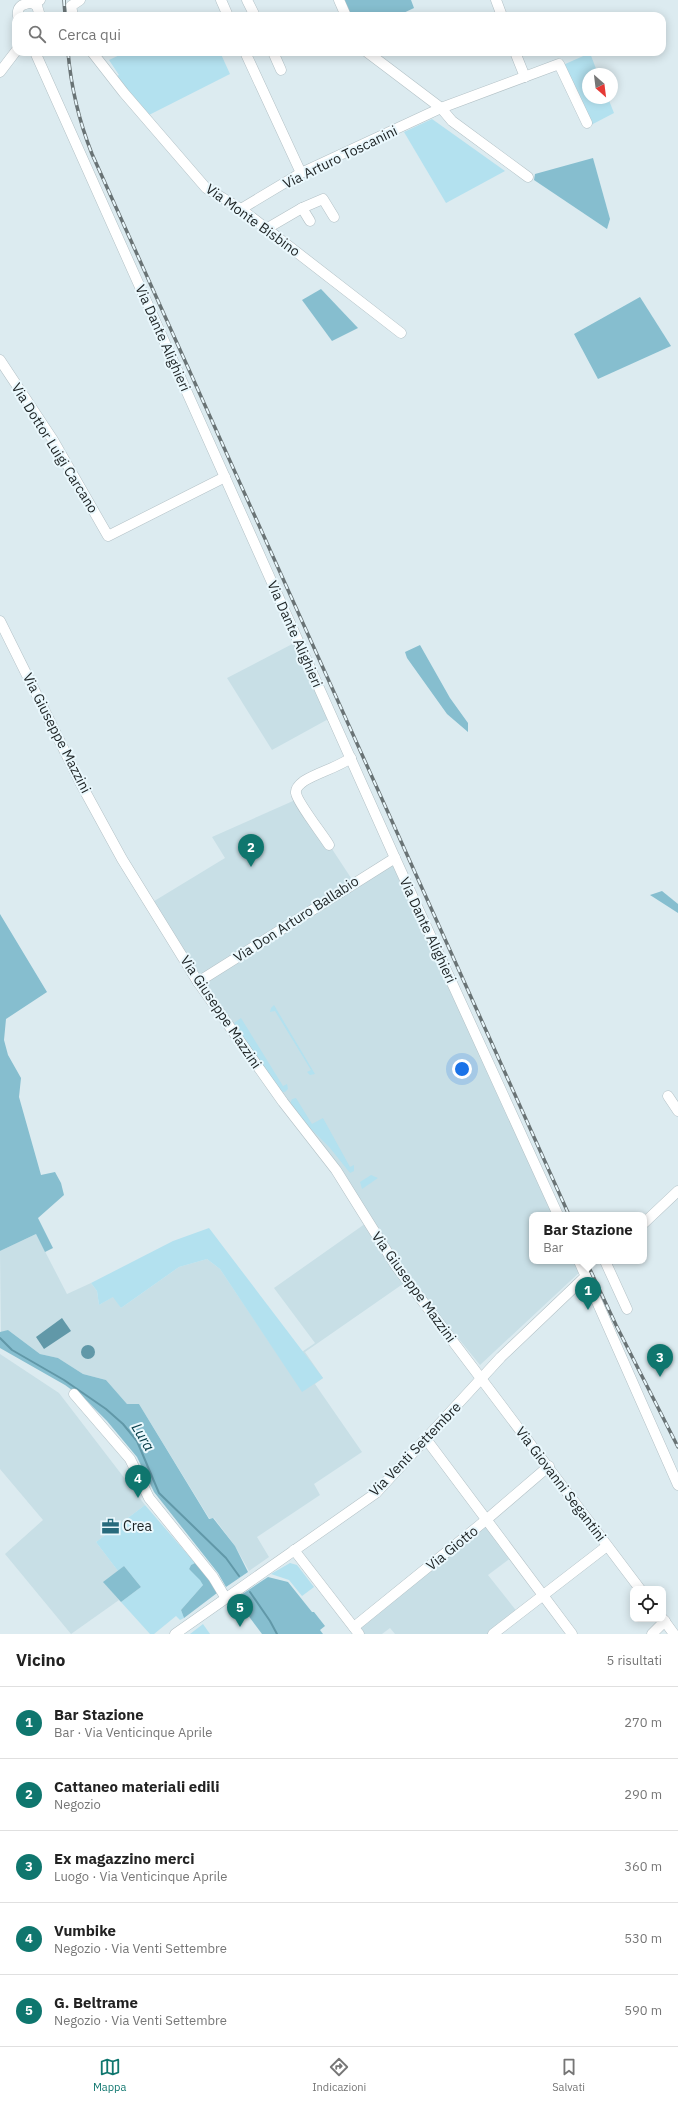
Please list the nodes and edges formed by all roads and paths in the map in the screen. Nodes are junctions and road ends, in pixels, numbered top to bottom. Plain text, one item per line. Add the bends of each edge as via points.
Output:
1 (46, 0) edge
2 (221, 0) edge
3 (247, 0) edge
4 (339, 0) edge
5 (496, 0) edge
6 (77, 1) edge
7 (25, 4) edge
8 (40, 12) edge
9 (41, 12) edge
10 (72, 12) edge
11 (226, 12) edge
12 (253, 12) edge
13 (344, 12) edge
14 (500, 12) edge
15 (12, 54) edge
16 (37, 56) edge
17 (95, 56) edge
18 (247, 56) edge
19 (275, 56) edge
20 (372, 56) edge
21 (516, 56) edge
22 (282, 70) dead end
23 (0, 72) edge
24 (524, 77) junction
25 (441, 108) junction
26 (587, 123) dead end
27 (301, 173) junction
28 (528, 177) dead end
29 (302, 208) junction
30 (241, 209) junction
31 (334, 217) dead end
32 (310, 221) dead end
33 (266, 229) junction
34 (401, 333) dead end
35 (0, 360) edge
36 (225, 477) junction
37 (0, 621) edge
38 (351, 758) junction
39 (329, 845) dead end
40 (395, 858) junction
41 (198, 982) junction
42 (668, 1096) dead end
43 (678, 1111) edge
44 (678, 1192) edge
45 (557, 1212) edge
46 (647, 1220) edge
47 (580, 1264) edge
48 (603, 1264) edge
49 (586, 1276) junction
50 (627, 1309) dead end
51 (482, 1378) junction
52 (74, 1394) dead end
53 (426, 1439) junction
54 (549, 1466) junction
55 (678, 1485) edge
56 (486, 1520) junction
57 (607, 1546) junction
58 (294, 1550) junction
59 (638, 1586) edge
60 (543, 1595) junction
61 (225, 1598) junction
62 (662, 1622) edge
63 (665, 1622) edge
64 (356, 1631) edge
65 (175, 1634) edge
66 (493, 1634) edge
67 (572, 1634) edge
68 (652, 1634) edge
69 (674, 1634) edge

1 - 9 street
2 - 11 street
3 - 12 street
4 - 13 street
5 - 14 street
6 - 10 street via 71,6
7 - 8 street via 38,6
15 - 23 street
16 - 36 street, Via Dante Alighieri
17 - 30 street, Via Monte Bisbino via 206,188
18 - 27 street
19 - 22 street
20 - 25 street
21 - 24 street
24 - 25 street, Via Arturo Toscanini
24 - 26 street, Via Arturo Toscanini via 559,64
25 - 27 street, Via Arturo Toscanini
25 - 28 street via 452,121
27 - 30 street, Via Arturo Toscanini
29 - 31 street via 324,199
29 - 32 street
29 - 33 street
30 - 33 street, Via Monte Bisbino
33 - 34 street, Via Monte Bisbino
35 - 36 street, Via Dottor Luigi Carcano via 53,440 108,536
36 - 38 street, Via Dante Alighieri
37 - 41 street, Via Giuseppe Mazzini via 81,784 122,859
38 - 39 street via 305,780 297,788 299,800
38 - 40 street, Via Dante Alighieri
40 - 41 street, Via Don Arturo Ballabio
40 - 45 street, Via Dante Alighieri
41 - 51 street, Via Giuseppe Mazzini via 281,1099 336,1170 396,1266
42 - 43 street
44 - 46 street
47 - 49 street
48 - 50 street
49 - 51 street, Via Venti Settembre
49 - 55 street
51 - 53 street, Via Venti Settembre
51 - 54 street, Via Giovanni Segantini
52 - 61 street via 130,1460 149,1498 213,1577
53 - 56 street
53 - 58 street, Via Venti Settembre via 376,1492
54 - 56 street, Via Giotto
54 - 57 street, Via Giovanni Segantini
56 - 60 street
56 - 64 street, Via Giotto
57 - 59 street, Via Giovanni Segantini
57 - 60 street
58 - 61 street, Via Venti Settembre
58 - 64 street
60 - 66 street
60 - 67 street
61 - 65 street, Via Venti Settembre
62 - 68 street
63 - 69 street

